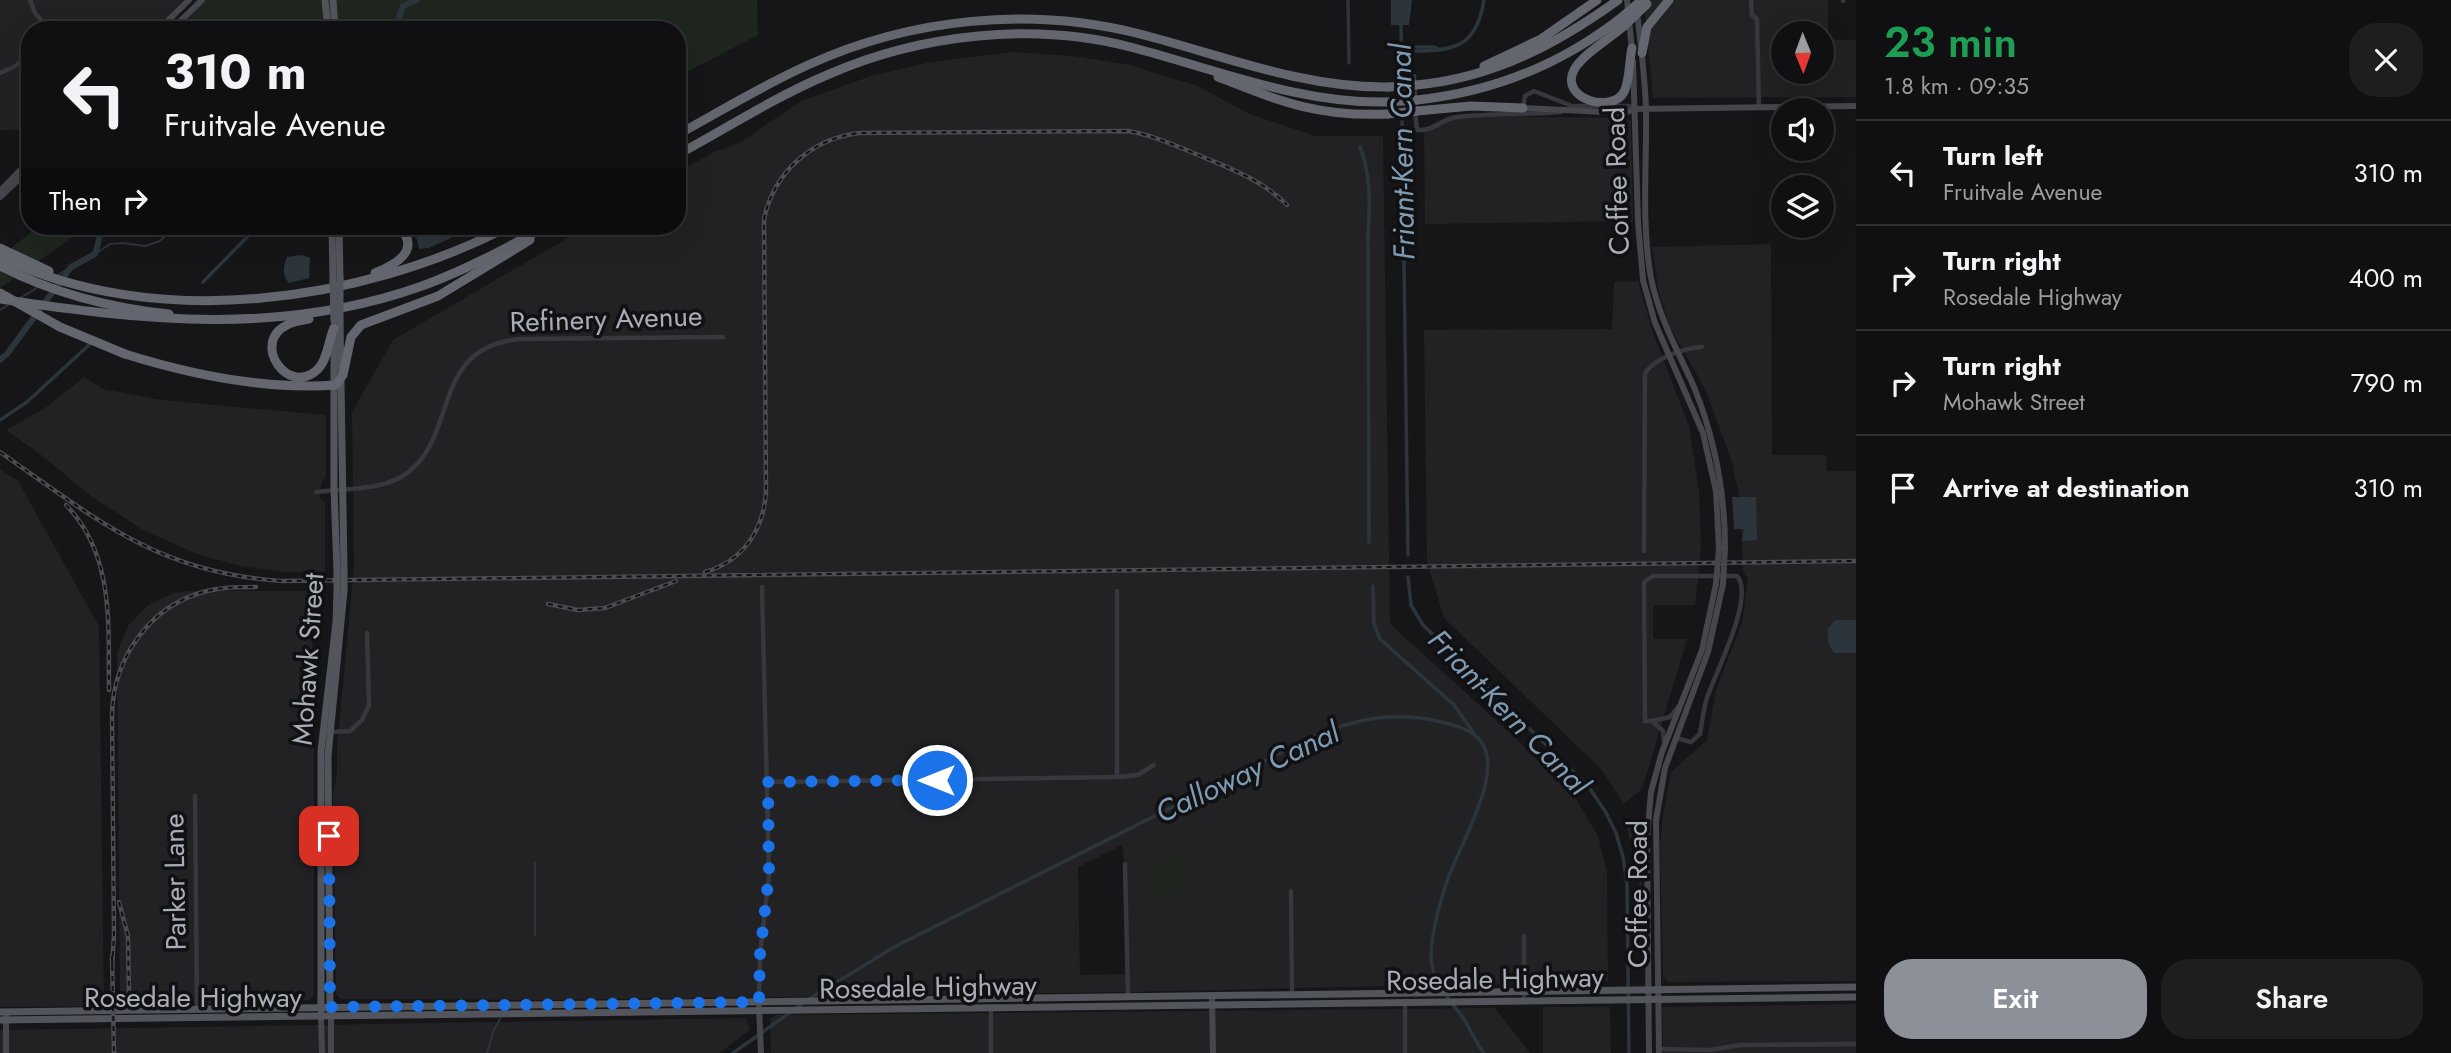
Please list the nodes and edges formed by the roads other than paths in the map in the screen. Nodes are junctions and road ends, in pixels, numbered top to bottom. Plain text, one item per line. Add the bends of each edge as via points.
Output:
1 (30, 0) edge
2 (189, 0) edge
3 (202, 0) edge
4 (325, 0) edge
5 (333, 0) edge
6 (1597, 0) edge
7 (1618, 0) edge
8 (1627, 0) edge
9 (1636, 0) edge
10 (1669, 0) edge
11 (1751, 0) edge
12 (1647, 1) edge
13 (42, 21) edge
14 (167, 21) edge
15 (180, 21) edge
16 (327, 21) edge
17 (334, 21) edge
18 (1623, 22) junction
19 (1632, 48) junction
20 (1642, 53) junction
21 (1171, 58) junction
22 (21, 62) edge
23 (0, 73) edge
24 (1415, 81) junction
25 (1439, 82) junction
26 (1856, 106) edge
27 (1759, 108) junction
28 (1636, 109) junction
29 (1646, 109) junction
30 (1525, 112) junction
31 (686, 130) edge
32 (686, 150) edge
33 (21, 169) edge
34 (21, 177) edge
35 (1638, 180) junction
36 (0, 191) edge
37 (0, 197) edge
38 (1646, 209) junction
39 (333, 235) edge
40 (338, 235) edge
41 (405, 235) edge
42 (490, 235) edge
43 (532, 235) edge
44 (536, 235) edge
45 (1, 251) edge
46 (1640, 262) junction
47 (0, 266) edge
48 (336, 279) junction
49 (421, 287) junction
50 (0, 293) edge
51 (287, 295) junction
52 (0, 299) edge
53 (1657, 302) junction
54 (269, 318) junction
55 (336, 323) junction
56 (723, 337) dead end
57 (1702, 347) dead end
58 (1677, 353) junction
59 (1670, 357) junction
60 (337, 384) junction
61 (334, 489) junction
62 (343, 489) junction
63 (316, 492) dead end
64 (1722, 548) junction
65 (1644, 551) dead end
66 (340, 571) junction
67 (1719, 584) junction
68 (762, 587) dead end
69 (340, 591) junction
70 (1117, 591) dead end
71 (367, 633) dead end
72 (1681, 702) junction
73 (1652, 721) junction
74 (329, 732) junction
75 (1676, 737) junction
76 (1664, 746) junction
77 (1154, 765) dead end
78 (1117, 777) junction
79 (768, 782) junction
80 (195, 796) dead end
81 (321, 837) junction
82 (1125, 864) dead end
83 (329, 867) junction
84 (1291, 891) dead end
85 (1524, 936) dead end
86 (1856, 987) edge
87 (1648, 990) junction
88 (1658, 990) junction
89 (1292, 995) junction
90 (1637, 995) junction
91 (1169, 996) junction
92 (1524, 996) junction
93 (1128, 997) junction
94 (1405, 997) junction
95 (1856, 997) edge
96 (1648, 999) junction
97 (1212, 1000) junction
98 (1658, 1000) junction
99 (989, 1003) junction
100 (1124, 1005) junction
101 (759, 1006) junction
102 (1079, 1006) junction
103 (321, 1007) junction
104 (330, 1007) junction
105 (197, 1010) junction
106 (3, 1016) edge
107 (321, 1017) junction
108 (331, 1017) junction
109 (1856, 1044) edge
110 (1659, 1051) edge
111 (6, 1053) edge
112 (322, 1053) edge
113 (331, 1053) edge
114 (761, 1053) edge
115 (991, 1053) edge
116 (1213, 1053) edge
117 (1405, 1053) edge
118 (1649, 1053) edge

1 - 13 street
2 - 14 main road
3 - 15 main road
4 - 16 main road
5 - 17 main road
6 - 25 highway via 1513,54
7 - 25 highway via 1570,34 1531,54
8 - 19 main road, Coffee Road
9 - 20 main road, Coffee Road
10 - 20 highway via 1647,27
11 - 27 street via 1752,15 1757,19
12 - 18 highway, bridge
18 - 19 highway via 1575,68 1571,82 1576,93 1606,102 1620,96
18 - 21 highway, bridge via 1531,71 1480,89 1416,100 1347,101 1310,96
19 - 28 main road, Coffee Road
20 - 29 main road, Coffee Road
21 - 30 highway, bridge via 1292,106 1347,115 1471,106
21 - 32 highway via 1096,40 1056,36 989,36 934,43 827,75
22 - 23 street
24 - 25 highway
24 - 30 street via 1417,130 1436,128 1452,117
24 - 31 highway, bridge via 1388,87 1347,86 1085,24 990,20 917,30 836,53
26 - 27 main road
27 - 29 main road
28 - 29 main road
28 - 30 main road via 1624,113
28 - 30 street via 1573,106 1534,91 1525,96
28 - 35 main road, Coffee Road
29 - 38 main road, Coffee Road
33 - 36 main road
34 - 37 main road
35 - 38 main road
35 - 46 main road, Coffee Road
38 - 53 main road, Coffee Road
39 - 48 main road, Mohawk Street
40 - 48 main road, Mohawk Street
41 - 51 highway via 405,255 396,264
42 - 51 highway via 403,270
43 - 49 highway
44 - 60 highway via 448,291 361,325 349,340
45 - 51 highway via 107,290 214,299
46 - 53 main road
46 - 59 main road, Coffee Road via 1651,309
47 - 54 highway via 92,301 172,315
48 - 55 main road, Mohawk Street, bridge
49 - 54 highway via 343,308
49 - 55 highway via 371,305 286,325 272,345 277,366 293,377 316,372 325,360
50 - 60 highway, bridge via 66,330 173,368 270,383
52 - 54 highway, bridge via 184,321
53 - 58 main road, Coffee Road
55 - 60 main road, Mohawk Street
56 - 62 street, Refinery Avenue via 499,342 460,370 430,446 411,469 388,482
57 - 58 street
58 - 59 street
58 - 64 main road, Coffee Road via 1704,412 1715,452 1724,510
59 - 64 main road, Coffee Road via 1709,453
59 - 65 street via 1652,365 1644,380
60 - 61 main road, Mohawk Street
60 - 62 main road, Mohawk Street
61 - 62 street, Refinery Avenue
61 - 63 street, Refinery Avenue
61 - 66 main road, Mohawk Street
62 - 66 main road, Mohawk Street
64 - 67 main road, Coffee Road, bridge
66 - 69 main road, Mohawk Street, bridge
67 - 72 main road, Coffee Road via 1702,650
67 - 75 main road, Coffee Road via 1708,652
68 - 79 street
69 - 74 main road, Mohawk Street via 341,637
69 - 81 main road, Mohawk Street via 321,751
70 - 78 street
71 - 74 street via 369,705 350,731
72 - 73 street via 1670,717
72 - 76 main road, Coffee Road
73 - 75 street via 1645,721 1644,582 1653,576 1737,576 1742,586 1739,608 1706,701 1700,734 1691,742
73 - 76 street via 1663,731
74 - 83 main road, Mohawk Street
75 - 88 main road, Coffee Road via 1662,780 1656,820
76 - 87 main road, Coffee Road via 1647,820
77 - 78 street via 1138,775
78 - 79 street
79 - 101 street via 769,874
80 - 105 street, Parker Lane
81 - 83 main road via 324,867
81 - 103 main road, Mohawk Street
82 - 93 street
83 - 104 main road, Mohawk Street
84 - 89 street
85 - 92 street
86 - 88 main road, Rosedale Highway
87 - 88 main road, Rosedale Highway
87 - 90 main road, Rosedale Highway
87 - 96 main road, Coffee Road
88 - 98 main road, Coffee Road
89 - 94 main road, Rosedale Highway
89 - 97 main road, Rosedale Highway
90 - 92 main road, Rosedale Highway
90 - 96 main road, Rosedale Highway
91 - 93 main road, Rosedale Highway
91 - 97 main road, Rosedale Highway
91 - 100 main road via 1163,1001
92 - 94 main road, Rosedale Highway
93 - 99 main road, Rosedale Highway
93 - 102 main road
94 - 97 main road, Rosedale Highway via 1358,1002
94 - 117 street
95 - 98 main road, Rosedale Highway
96 - 98 main road, Rosedale Highway
96 - 118 main road, Coffee Road
97 - 100 main road, Rosedale Highway
97 - 116 main road
98 - 110 main road, Coffee Road
99 - 101 main road, Rosedale Highway via 792,1001
99 - 101 main road, Rosedale Highway via 776,1010
99 - 102 main road, Rosedale Highway
99 - 115 street
100 - 102 main road, Rosedale Highway
101 - 104 main road, Rosedale Highway
101 - 108 main road, Rosedale Highway
101 - 114 main road
103 - 104 main road, Rosedale Highway
103 - 105 main road, Rosedale Highway
103 - 107 main road, Mohawk Street
104 - 108 main road, Mohawk Street
105 - 106 main road, Rosedale Highway
106 - 107 main road, Rosedale Highway
106 - 111 main road
107 - 108 main road, Rosedale Highway
107 - 112 main road, Mohawk Street
108 - 113 main road, Mohawk Street
109 - 110 street

